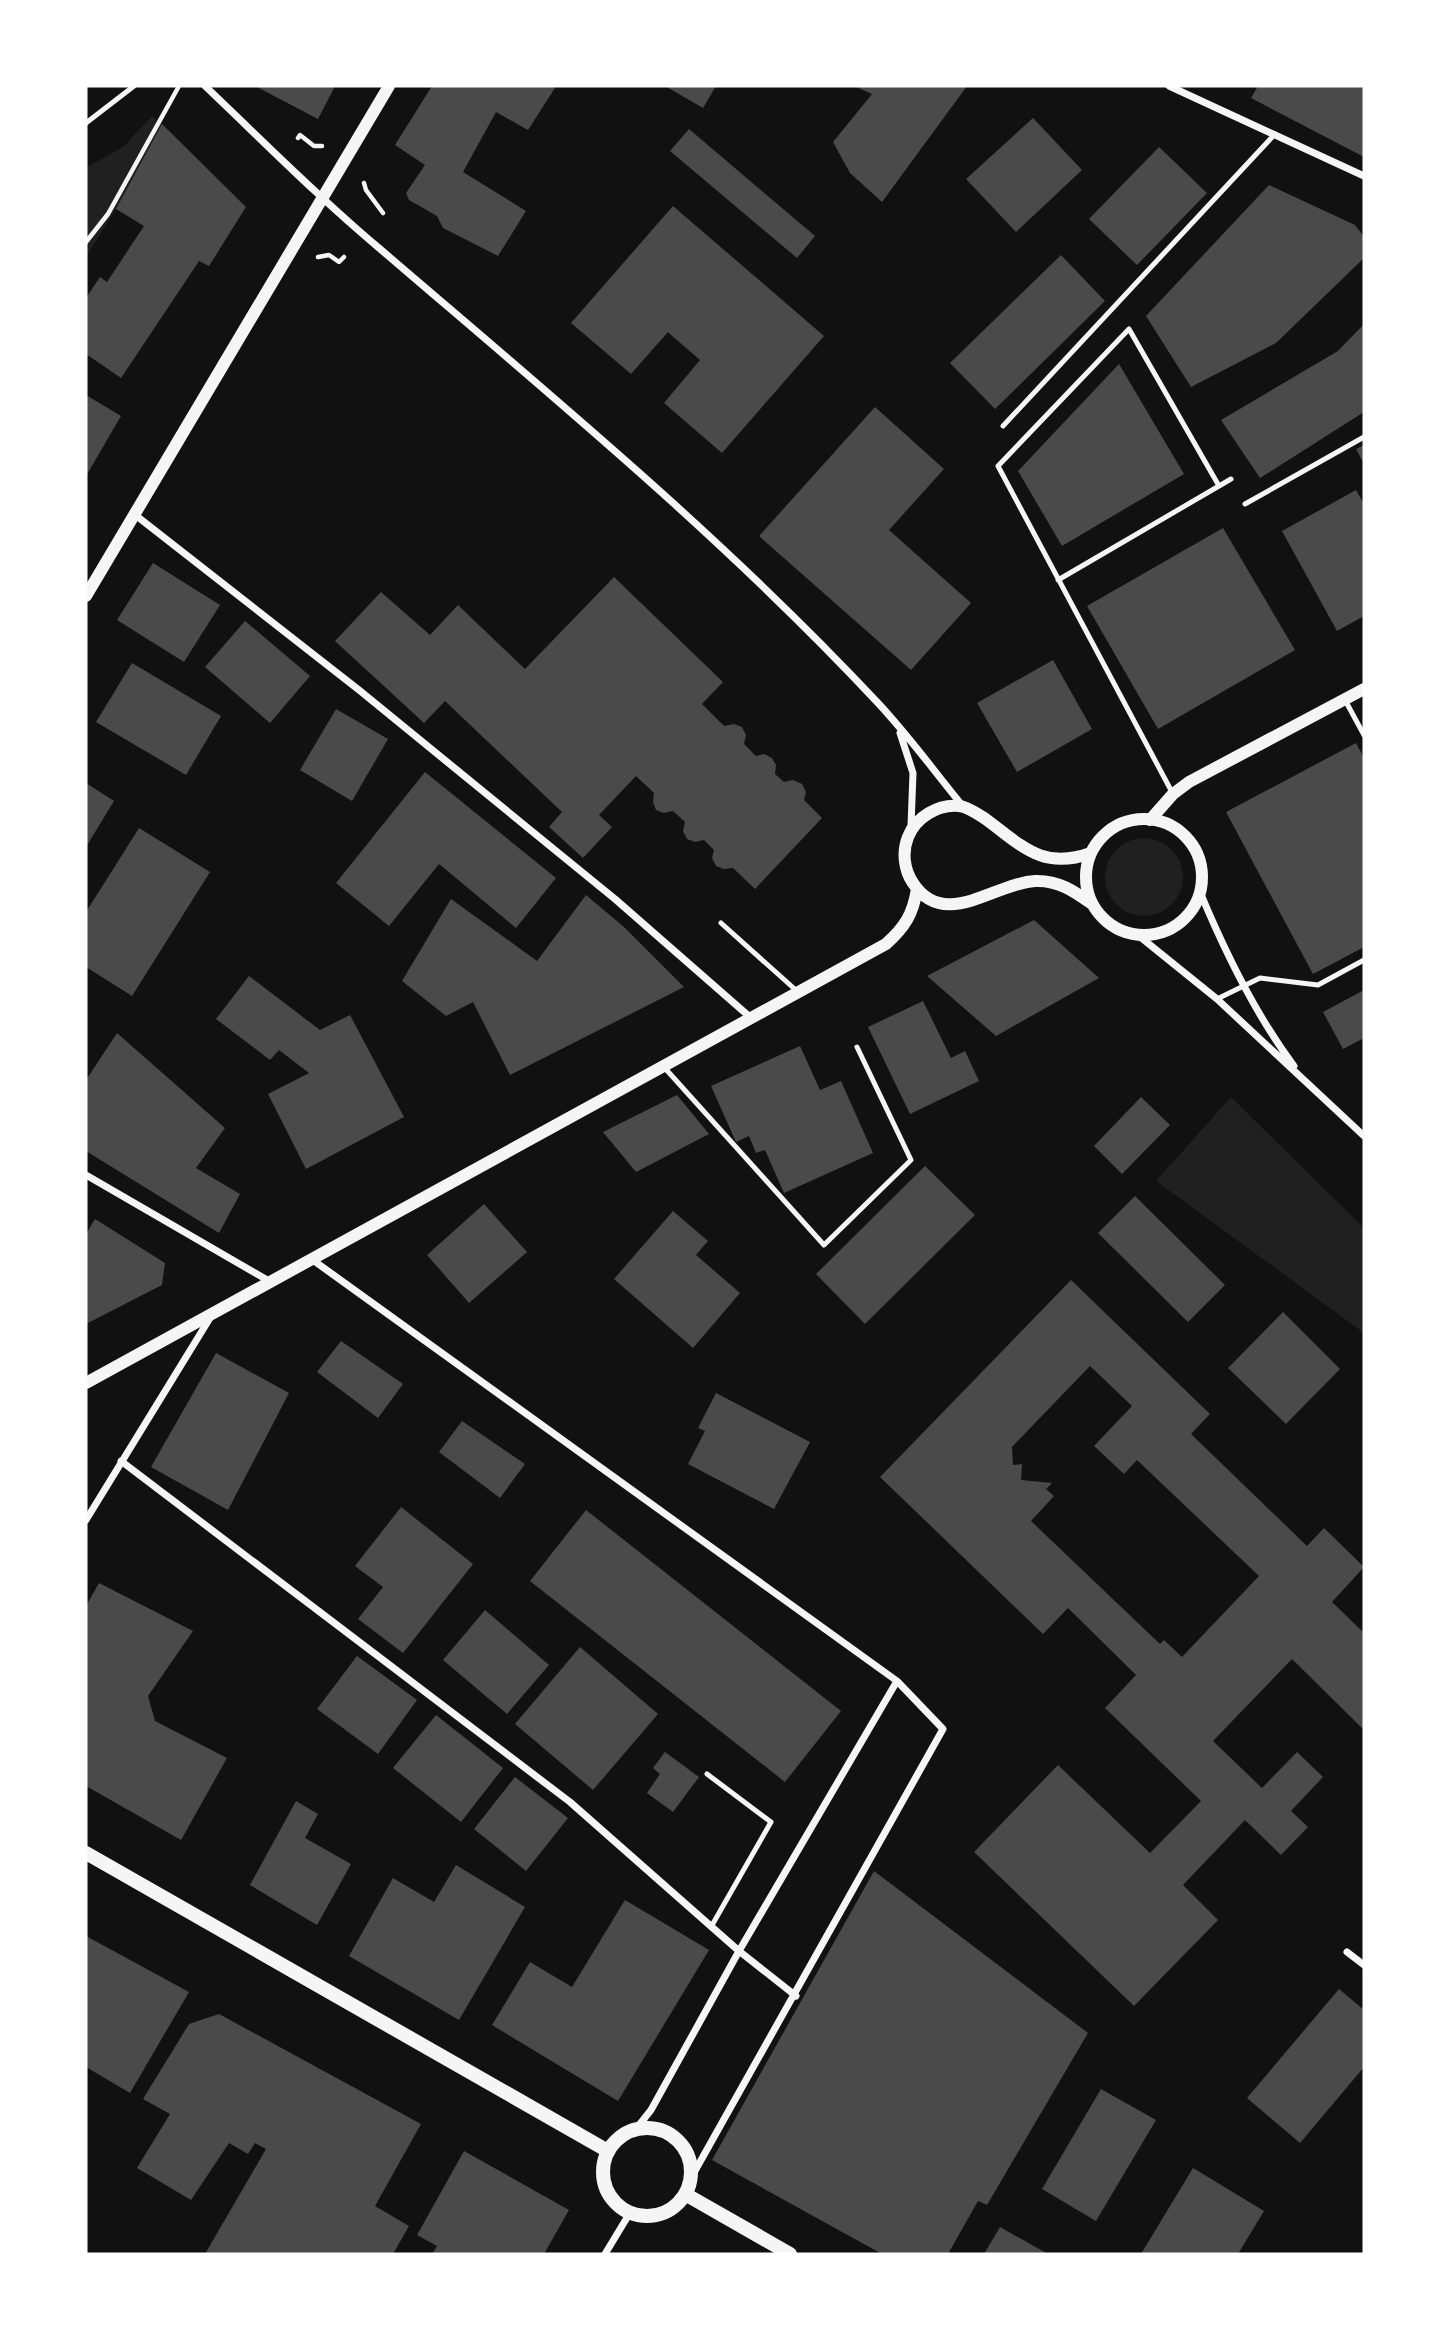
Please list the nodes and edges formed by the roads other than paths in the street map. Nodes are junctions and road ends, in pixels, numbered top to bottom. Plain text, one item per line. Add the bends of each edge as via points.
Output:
1 (134, 86) edge
2 (205, 86) edge
3 (389, 86) edge
4 (1169, 86) edge
5 (86, 122) edge
6 (1275, 134) junction
7 (1364, 176) edge
8 (323, 197) junction
9 (1003, 426) dead end
10 (1364, 437) edge
11 (1231, 479) dead end
12 (1219, 486) junction
13 (1245, 504) dead end
14 (134, 514) junction
15 (1058, 580) junction
16 (86, 596) edge
17 (1364, 689) edge
18 (1345, 700) junction
19 (893, 719) junction
20 (1364, 735) edge
21 (1172, 794) junction
22 (963, 806) junction
23 (1150, 820) junction
24 (910, 832) junction
25 (1091, 853) junction
26 (917, 889) junction
27 (1200, 892) junction
28 (1092, 904) junction
29 (721, 923) dead end
30 (1139, 936) junction
31 (1364, 960) edge
32 (1245, 985) junction
33 (798, 992) junction
34 (1216, 999) junction
35 (751, 1018) junction
36 (857, 1047) dead end
37 (663, 1066) junction
38 (1306, 1080) junction
39 (1364, 1136) edge
40 (86, 1175) edge
41 (310, 1258) junction
42 (269, 1281) junction
43 (214, 1311) junction
44 (86, 1383) edge
45 (121, 1461) junction
46 (86, 1520) edge
47 (897, 1681) junction
48 (707, 1774) dead end
49 (86, 1853) edge
50 (711, 1927) junction
51 (738, 1951) junction
52 (1347, 1952) dead end
53 (1364, 1965) edge
54 (796, 1996) junction
55 (636, 2129) junction
56 (608, 2151) junction
57 (691, 2178) junction
58 (685, 2194) junction
59 (634, 2215) junction
60 (605, 2254) edge
61 (790, 2254) edge

1 - 5 lane
2 - 8 street
3 - 8 street
4 - 6 street
6 - 7 street
6 - 9 lane
8 - 14 street
8 - 19 street via 680,509
10 - 13 lane
11 - 12 lane
12 - 15 lane
12 - 15 lane via 1129,329 998,466
14 - 16 street
14 - 35 street via 573,864
15 - 21 lane
17 - 18 street
18 - 20 lane
18 - 21 street
19 - 22 street
19 - 24 street via 914,773
21 - 23 street
22 - 24 street via 929,812
22 - 25 street via 1044,858 1071,860
23 - 25 street via 1115,827
23 - 27 street via 1174,828 1192,844 1201,867
24 - 26 street via 905,862
25 - 28 street via 1086,873
26 - 28 street via 948,905 965,904 1037,881 1071,889
26 - 33 street via 913,912 886,944
27 - 30 street via 1178,925
27 - 32 street
28 - 30 street via 1107,922
29 - 33 lane
30 - 34 street
31 - 32 lane via 1318,985 1260,978
32 - 34 lane
32 - 38 street via 1266,1025
33 - 35 street
34 - 38 street
35 - 37 street
36 - 37 lane via 911,1160 824,1245
37 - 41 street
38 - 39 street
40 - 42 street
41 - 42 street
41 - 47 street
42 - 43 street
43 - 44 street
43 - 45 street
45 - 46 street
45 - 50 street via 570,1802
47 - 51 street
47 - 54 street via 943,1729
48 - 50 lane via 771,1822
49 - 56 main road
50 - 51 street
51 - 54 street
51 - 55 street via 652,2110
52 - 53 street
54 - 57 street
55 - 56 main road via 615,2141
55 - 57 main road via 660,2129 672,2135 688,2154
56 - 59 main road via 603,2163 606,2189 612,2200
57 - 58 main road
58 - 59 main road via 678,2204 658,2215
58 - 61 main road
59 - 60 street via 628,2216

